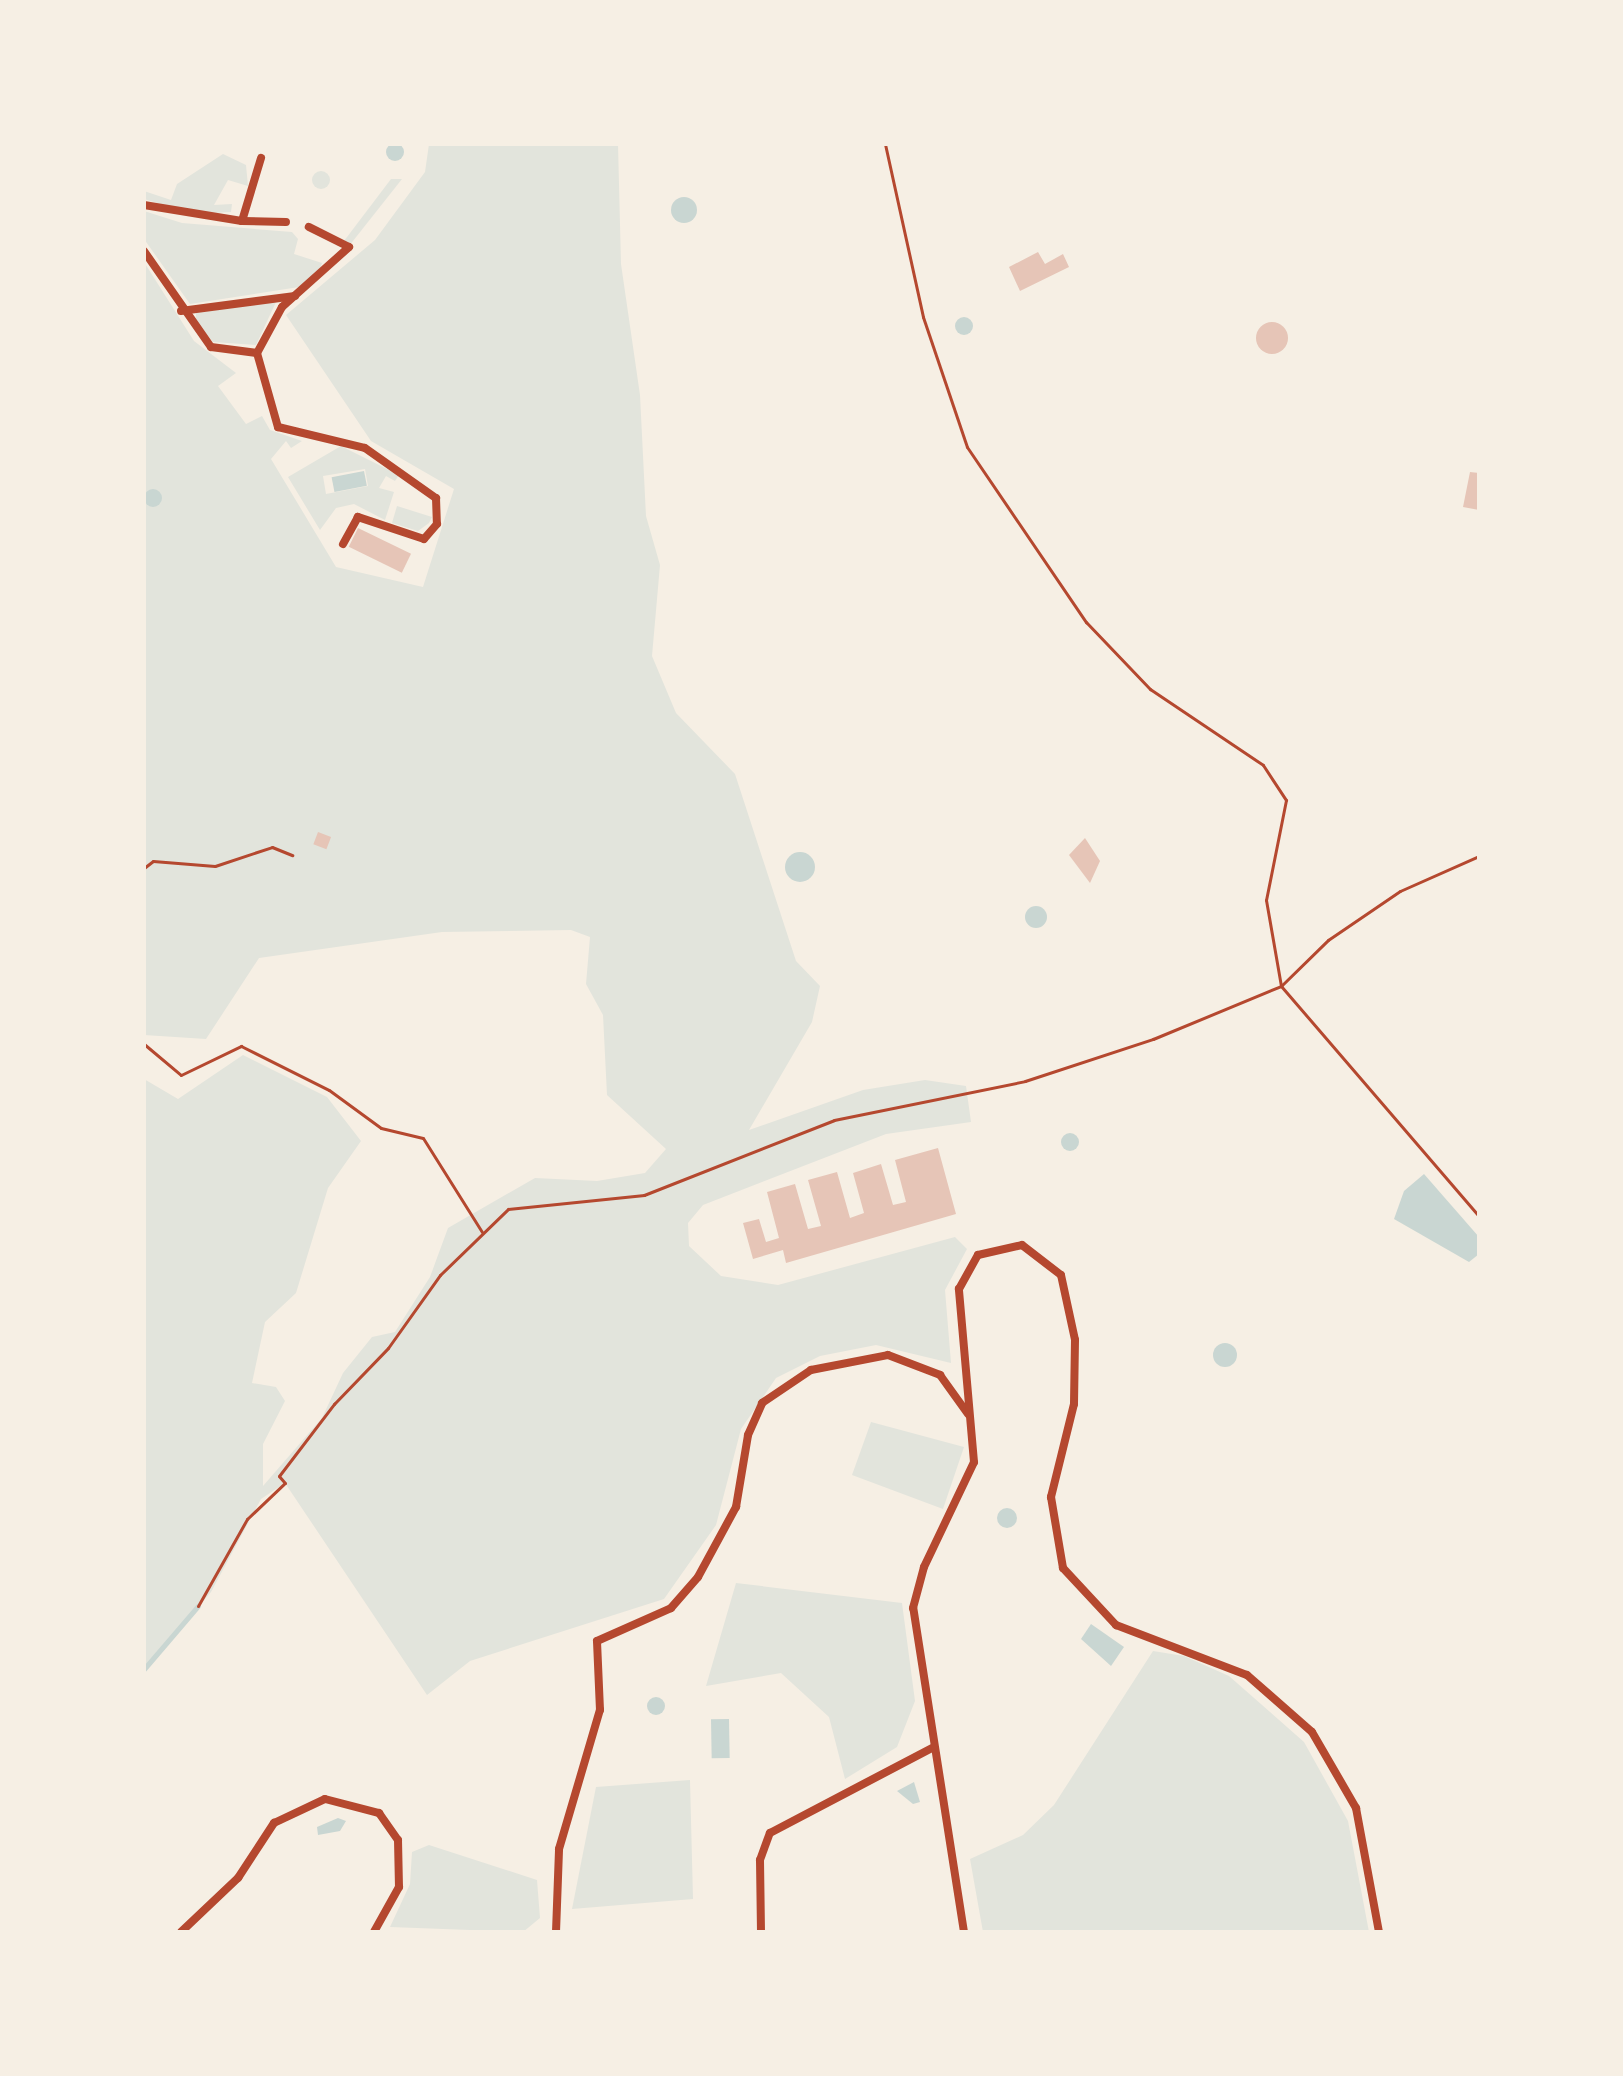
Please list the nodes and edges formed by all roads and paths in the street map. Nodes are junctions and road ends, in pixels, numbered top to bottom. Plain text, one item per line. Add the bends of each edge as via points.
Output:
1 (885, 144) edge
2 (261, 158) dead end
3 (144, 205) edge
4 (242, 221) junction
5 (286, 222) dead end
6 (309, 227) dead end
7 (144, 251) edge
8 (295, 296) junction
9 (181, 311) junction
10 (257, 353) junction
11 (343, 544) dead end
12 (292, 855) dead end
13 (1479, 856) edge
14 (144, 868) edge
15 (1281, 986) junction
16 (144, 1044) edge
17 (1479, 1216) edge
18 (482, 1232) junction
19 (971, 1423) junction
20 (198, 1606) dead end
21 (932, 1748) junction
22 (181, 1932) edge
23 (374, 1932) edge
24 (556, 1932) edge
25 (761, 1932) edge
26 (964, 1932) edge
27 (1379, 1932) edge

1 - 15 path via 923,317 967,447 1086,622 1150,689 1263,765 1286,800 1266,900
2 - 4 street
3 - 4 street
4 - 5 street
6 - 8 street via 349,247
7 - 9 street
8 - 9 street
8 - 10 street via 270,322
9 - 10 street via 211,347
10 - 11 street via 269,416 300,436 365,448 436,498 437,524 424,539 358,517
12 - 14 path via 272,847 215,866 153,861
13 - 15 path via 1400,891 1328,940
15 - 17 path
15 - 18 path via 1025,1081 834,1120 644,1195 508,1209
16 - 18 path via 181,1075 241,1046 329,1090 381,1128 423,1138
18 - 20 path via 279,1476 285,1483 247,1519
19 - 21 street via 971,1479 924,1567 913,1608
19 - 24 street via 940,1375 906,1358 850,1358 789,1381 754,1418 736,1507 683,1597 597,1641 600,1710 559,1849
19 - 27 street via 959,1311 967,1268 991,1249 1022,1245 1061,1275 1077,1367 1051,1497 1063,1568 1116,1625 1247,1675 1281,1700 1336,1765 1367,1845
21 - 25 street via 770,1833 760,1860
21 - 26 street
22 - 23 street via 238,1878 274,1823 325,1799 379,1813 398,1840 399,1887

